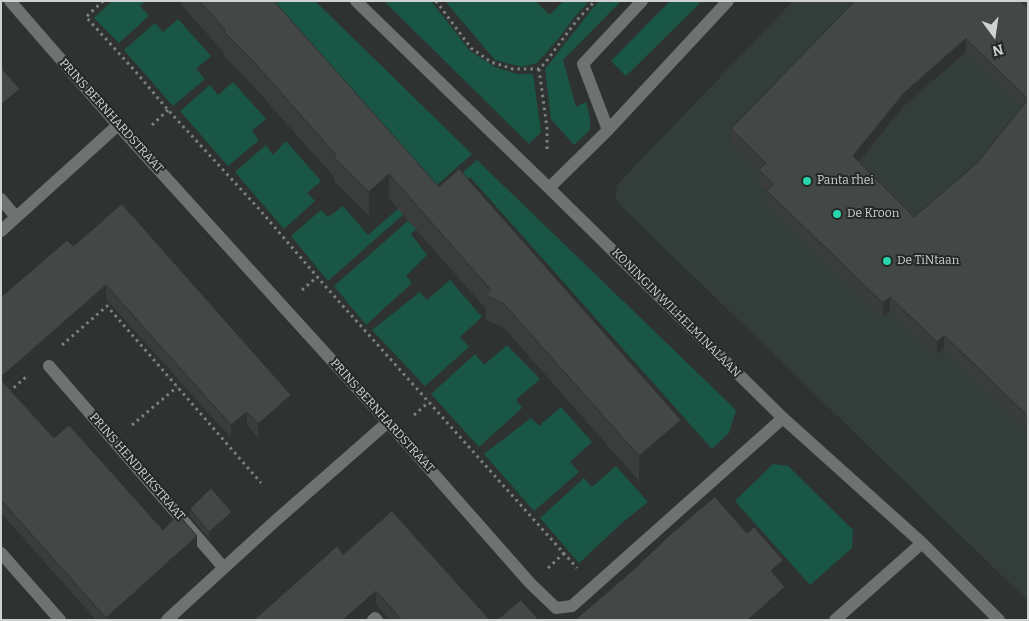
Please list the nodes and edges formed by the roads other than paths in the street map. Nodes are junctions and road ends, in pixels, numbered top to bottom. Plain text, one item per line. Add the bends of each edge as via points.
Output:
1 (10, 1) edge
2 (356, 1) edge
3 (642, 1) edge
4 (728, 1) edge
5 (118, 125) junction
6 (608, 130) junction
7 (549, 188) junction
8 (1, 199) edge
9 (16, 217) junction
10 (1, 231) edge
11 (49, 366) dead end
12 (783, 418) junction
13 (388, 422) junction
14 (922, 543) junction
15 (1, 553) edge
16 (224, 568) junction
17 (60, 620) edge
18 (166, 620) edge
19 (836, 620) edge
20 (999, 620) edge

1 - 5 street, PRINS BERNHARDSTRAAT
2 - 7 street, KONINGIN WILHELMINALAAN
3 - 6 street via 582,64
4 - 6 street
5 - 9 street
5 - 13 street, PRINS BERNHARDSTRAAT
6 - 7 street
7 - 12 street, KONINGIN WILHELMINALAAN
8 - 9 street
9 - 10 street
11 - 16 street, PRINS HENDRIKSTRAAT
12 - 13 street, PRINS BERNHARDSTRAAT via 572,606 556,608 530,583
12 - 14 street, KONINGIN WILHELMINALAAN
13 - 16 street
14 - 19 street
14 - 20 street, KONINGIN WILHELMINALAAN
15 - 17 street
16 - 18 street

